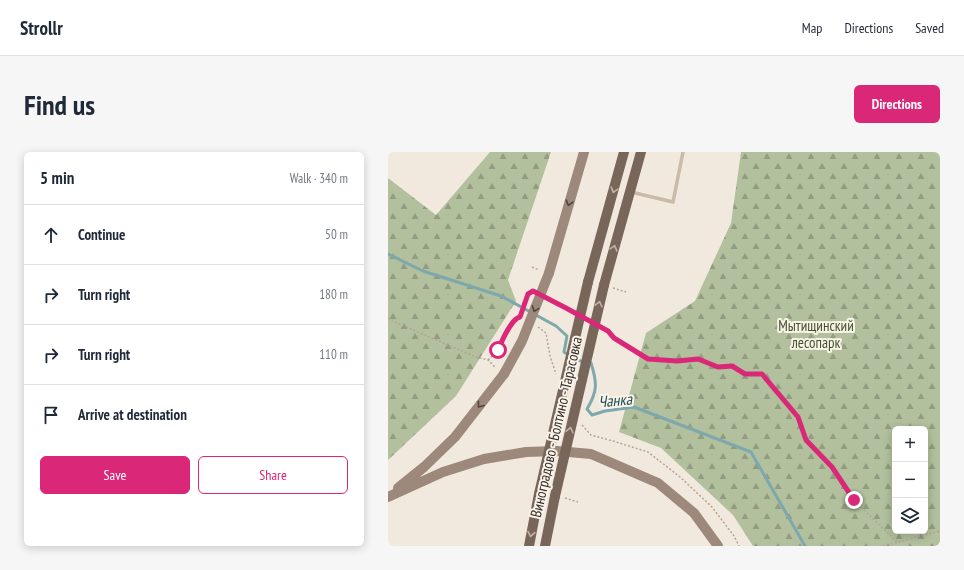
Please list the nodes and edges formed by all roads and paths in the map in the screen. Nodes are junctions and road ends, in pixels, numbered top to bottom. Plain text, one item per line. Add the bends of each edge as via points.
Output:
1 (584, 152) edge
2 (624, 152) edge
3 (641, 152) edge
4 (684, 152) edge
5 (630, 192) junction
6 (604, 286) junction
7 (533, 291) dead end
8 (626, 292) dead end
9 (547, 298) dead end
10 (573, 312) dead end
11 (520, 317) junction
12 (388, 318) edge
13 (527, 320) dead end
14 (534, 324) dead end
15 (601, 327) dead end
16 (488, 360) junction
17 (492, 365) dead end
18 (559, 380) dead end
19 (581, 423) dead end
20 (388, 496) edge
21 (555, 496) junction
22 (578, 502) dead end
23 (940, 530) edge
24 (897, 542) junction
25 (529, 546) edge
26 (545, 546) edge
27 (718, 546) edge
28 (739, 546) edge
29 (883, 546) edge

1 -> 20 main road, bridge via 549,273 522,341 504,374 455,437 424,467
2 -> 25 main road, Виноградово - Болтино - Тарасовка, bridge via 588,282
3 - 5 main road, Виноградово - Болтино - Тарасовка
4 - 5 lane via 673,202
6 -> 5 main road, Виноградово - Болтино - Тарасовка
6 - 8 path
21 -> 6 main road, Виноградово - Болтино - Тарасовка, bridge
7 - 11 path via 528,294
9 - 10 path
11 - 13 path
11 - 16 path via 512,323 498,350
12 - 16 path
14 - 18 path via 546,333 550,356
15 - 24 path via 648,359 698,359 718,367 732,366 745,374 762,374 798,417 806,440 832,467 854,500
16 - 17 path
19 - 28 path via 591,435 648,452 712,507
20 - 27 main road via 443,472 484,459 526,452 591,454 658,483 694,513
21 - 22 path
21 - 26 main road, Виноградово - Болтино - Тарасовка
23 - 24 path
24 - 29 path

